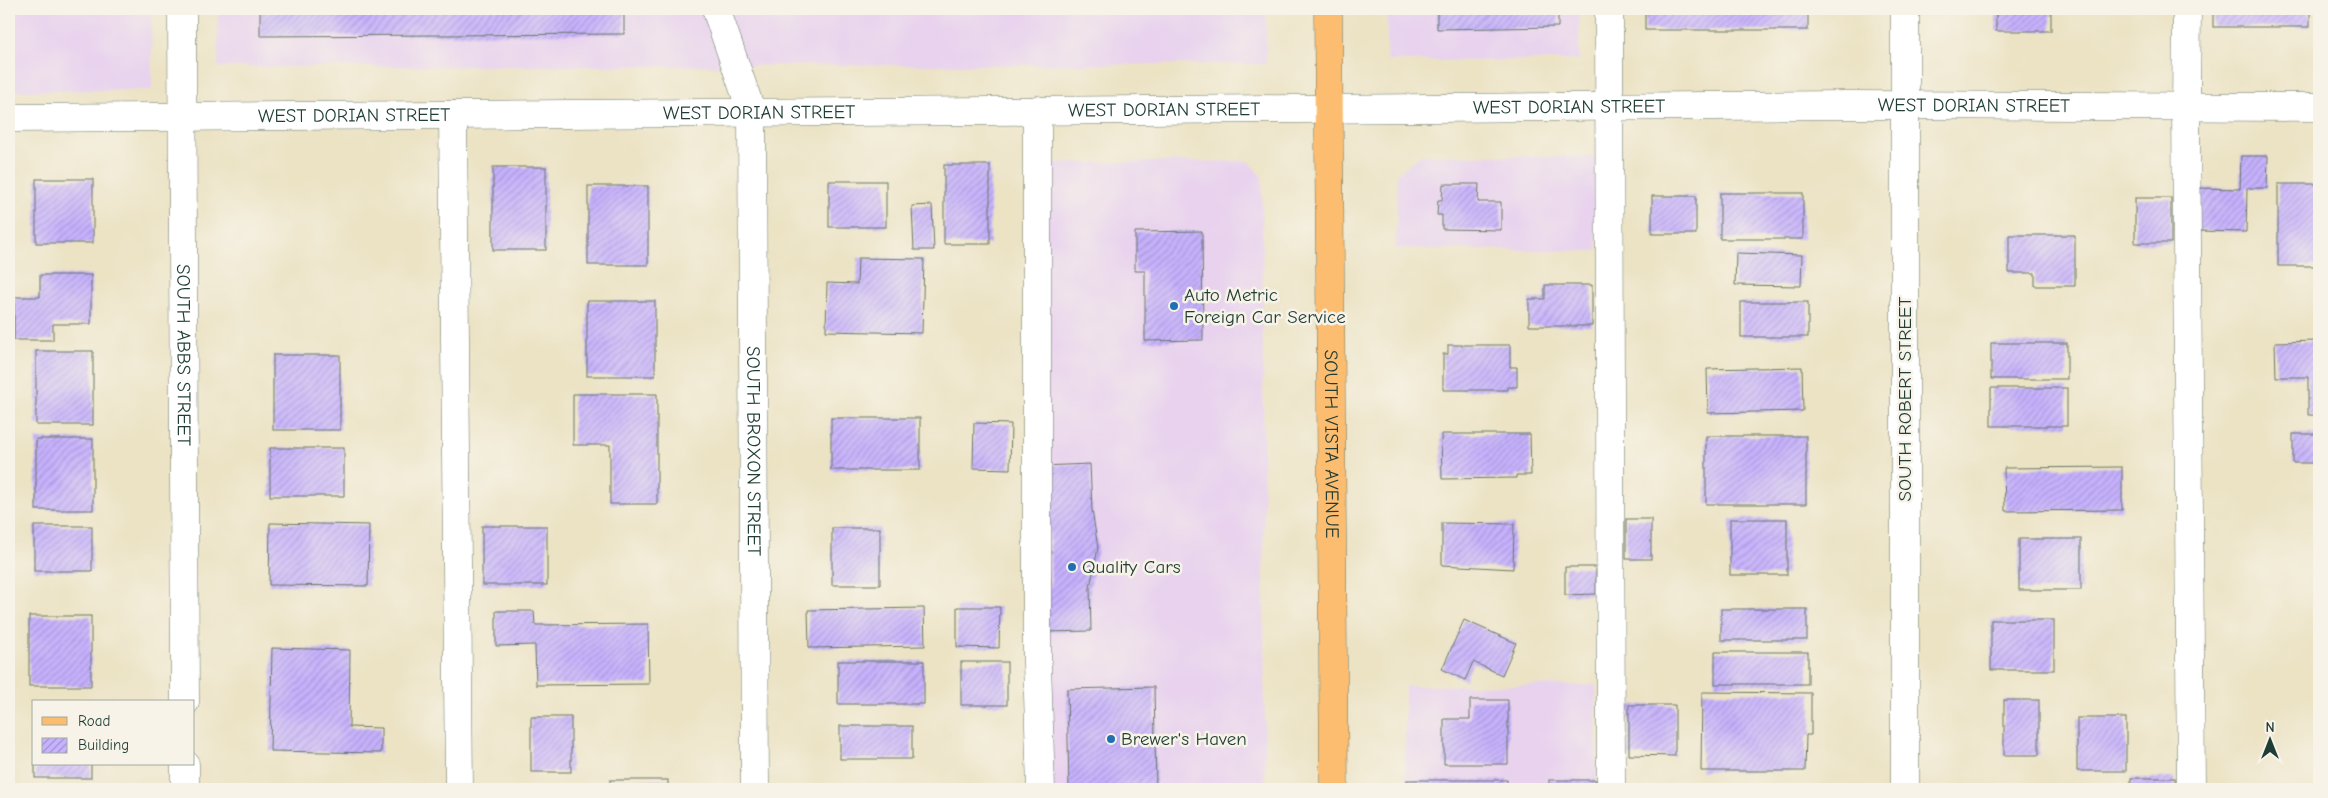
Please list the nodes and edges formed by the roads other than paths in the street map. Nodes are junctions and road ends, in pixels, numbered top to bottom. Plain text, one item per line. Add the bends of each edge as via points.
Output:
1 (182, 9) edge
2 (716, 9) edge
3 (1328, 9) edge
4 (1609, 9) edge
5 (1905, 9) edge
6 (2187, 9) edge
7 (1905, 105) junction
8 (2186, 106) junction
9 (1610, 107) junction
10 (2319, 107) edge
11 (1329, 108) junction
12 (1037, 110) junction
13 (752, 113) junction
14 (453, 115) junction
15 (182, 117) junction
16 (9, 118) edge
17 (184, 700) edge
18 (185, 766) edge
19 (185, 789) edge
20 (459, 789) edge
21 (754, 789) edge
22 (1041, 789) edge
23 (1334, 789) edge
24 (1611, 789) edge
25 (1905, 789) edge
26 (2191, 789) edge

1 - 15 street, SOUTH ABBS STREET
2 - 13 street, SOUTH BROXON STREET
3 - 11 main road, SOUTH VISTA AVENUE
4 - 9 street
5 - 7 street, SOUTH ROBERT STREET
6 - 8 street
7 - 8 street, WEST DORIAN STREET
7 - 9 street, WEST DORIAN STREET
7 - 25 street, SOUTH ROBERT STREET
8 - 10 street, WEST DORIAN STREET
8 - 26 street
9 - 11 street, WEST DORIAN STREET
9 - 24 street
11 - 12 street, WEST DORIAN STREET
11 - 23 main road, SOUTH VISTA AVENUE
12 - 13 street, WEST DORIAN STREET
12 - 22 street via 1037,663
13 - 14 street, WEST DORIAN STREET
13 - 21 street, SOUTH BROXON STREET
14 - 15 street, WEST DORIAN STREET
14 - 20 street
15 - 16 street, WEST DORIAN STREET
15 - 17 street, SOUTH ABBS STREET
18 - 19 street

